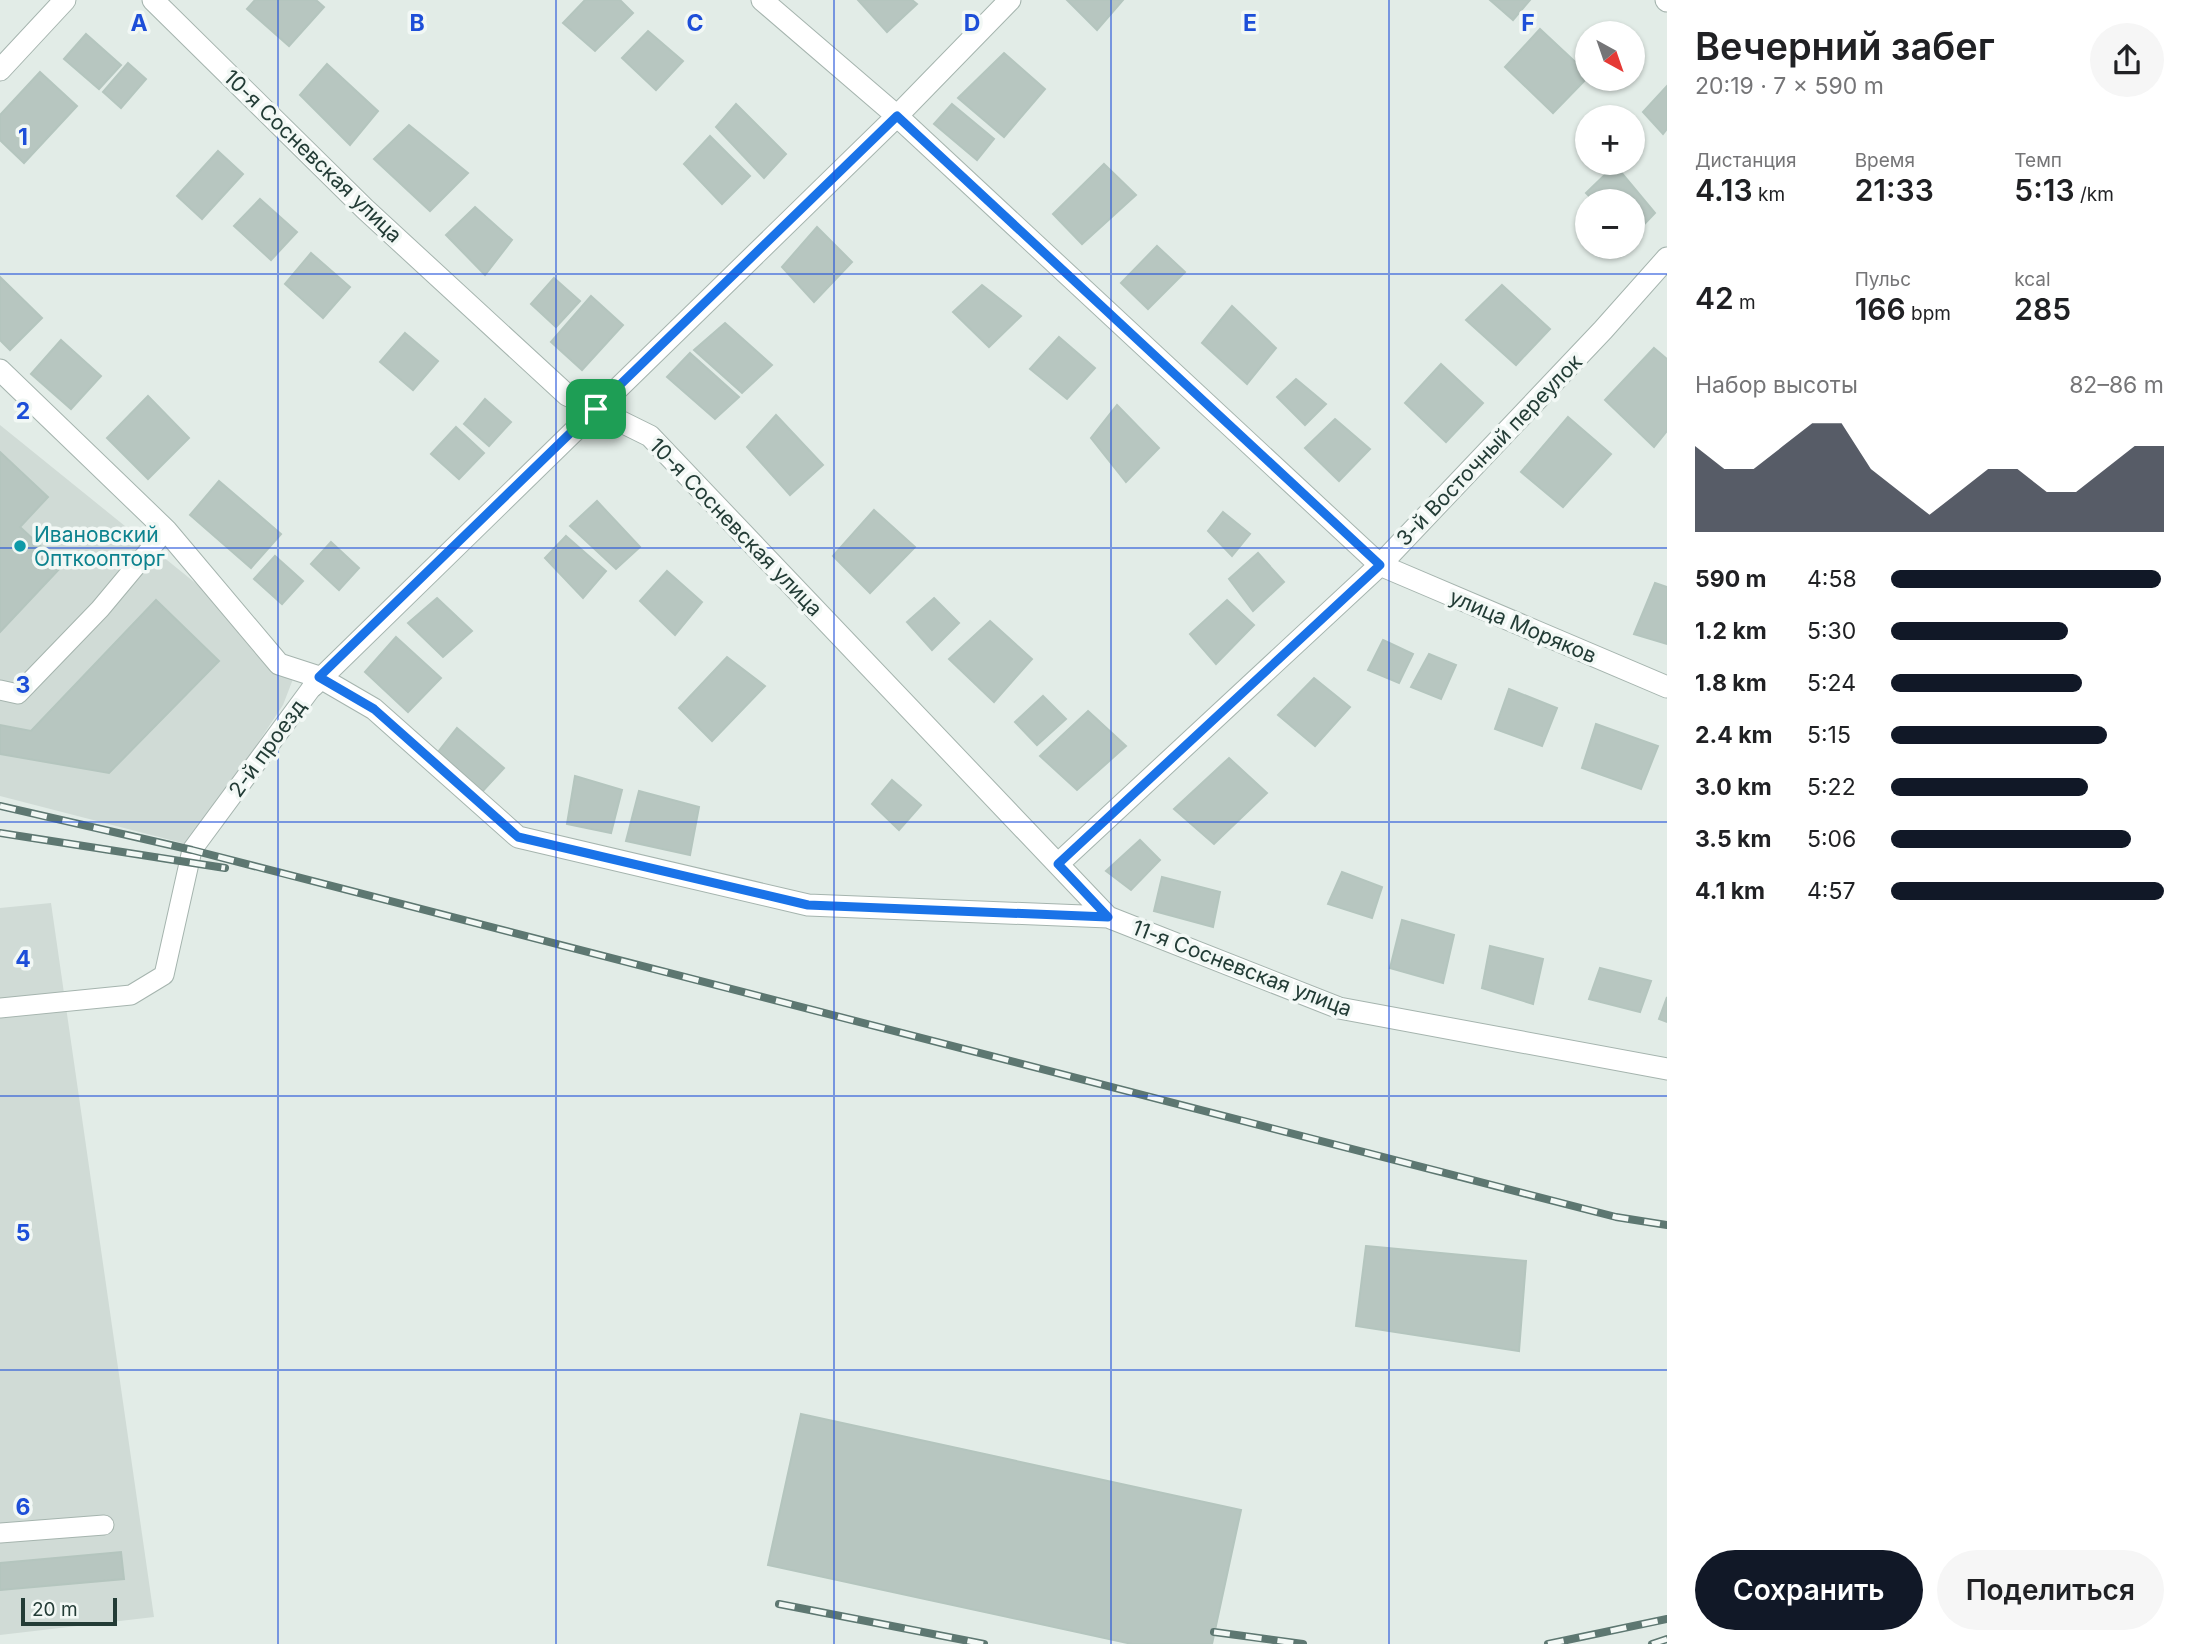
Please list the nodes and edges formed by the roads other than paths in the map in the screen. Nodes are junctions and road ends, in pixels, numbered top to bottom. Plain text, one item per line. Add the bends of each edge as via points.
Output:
1 (65, 0) edge
2 (153, 0) edge
3 (762, 0) edge
4 (1010, 0) edge
5 (0, 70) edge
6 (897, 116) junction
7 (1667, 258) edge
8 (0, 370) edge
9 (596, 409) junction
10 (166, 530) junction
11 (1380, 565) junction
12 (316, 681) junction
13 (1667, 687) edge
14 (0, 690) edge
15 (1058, 864) junction
16 (1108, 917) junction
17 (0, 1008) edge
18 (1667, 1069) edge
19 (103, 1525) dead end
20 (0, 1533) edge

1 - 5 street
2 - 9 street, 10-я Сосневская улица via 365,209 567,396
3 - 6 street, улица Моряков
4 - 6 street, 2-й проезд
6 - 9 street, 2-й проезд
6 - 11 street, улица Моряков
7 - 11 street, 3-й Восточный переулок
8 - 10 street, 11-я Сосневская улица
9 - 12 street, 2-й проезд
9 - 15 street, 10-я Сосневская улица via 650,436
10 - 12 street, 11-я Сосневская улица via 279,664
10 - 14 lane via 100,609 18,694
11 - 13 street, улица Моряков
11 - 15 street, 3-й Восточный переулок
12 - 16 street, 11-я Сосневская улица via 374,709 518,837 808,905
12 - 17 lane, 2-й проезд via 192,850 163,975 131,995
15 - 16 street, 10-я Сосневская улица
16 - 18 street, 11-я Сосневская улица via 1339,1008
19 - 20 lane

